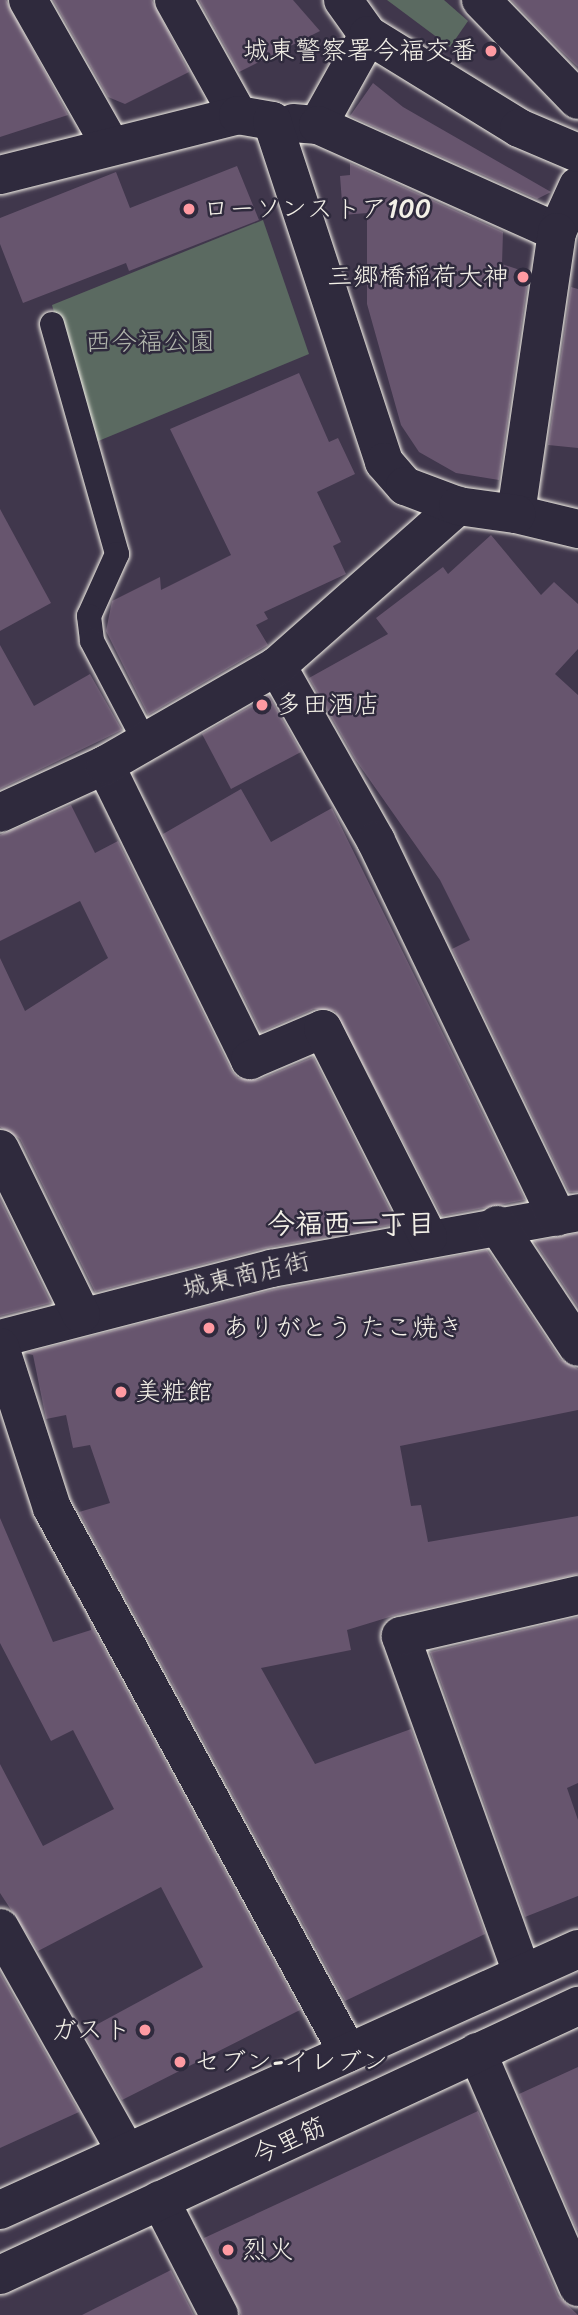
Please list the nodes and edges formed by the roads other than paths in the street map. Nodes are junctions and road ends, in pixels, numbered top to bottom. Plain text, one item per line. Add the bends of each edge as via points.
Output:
1 (28, 0) edge
2 (174, 0) edge
3 (343, 0) edge
4 (481, 0) edge
5 (368, 35) junction
6 (578, 100) edge
7 (255, 118) junction
8 (318, 125) junction
9 (111, 146) junction
10 (578, 153) edge
11 (0, 174) edge
12 (578, 186) edge
13 (557, 232) junction
14 (52, 324) dead end
15 (458, 506) junction
16 (516, 514) junction
17 (578, 529) edge
18 (277, 666) junction
19 (143, 738) junction
20 (105, 765) junction
21 (0, 813) edge
22 (0, 1149) edge
23 (568, 1214) edge
24 (497, 1225) junction
25 (428, 1237) junction
26 (81, 1314) junction
27 (0, 1338) edge
28 (0, 1347) edge
29 (578, 1347) edge
30 (578, 1595) edge
31 (0, 1928) edge
32 (578, 1949) edge
33 (522, 1973) junction
34 (578, 2006) edge
35 (477, 2052) junction
36 (348, 2053) junction
37 (126, 2152) junction
38 (160, 2200) junction
39 (0, 2210) edge
40 (0, 2275) edge
41 (578, 2287) edge
42 (219, 2315) edge

1 - 9 street
2 - 7 street
3 - 5 street
4 - 6 street
5 - 8 street
5 - 10 street via 519,128
7 - 8 street
7 - 9 street
7 - 15 street via 384,462 405,486
8 - 13 street
9 - 11 street
12 - 13 street
13 - 16 street
14 - 19 lane via 117,554 89,615 92,641
15 - 16 street
15 - 18 street
16 - 17 street
18 - 19 street
18 - 23 street via 376,841
19 - 20 street
20 - 21 street
20 - 25 street via 250,1060 323,1029
22 - 26 street
23 - 24 street, 城東商店街
24 - 25 street, 城東商店街
24 - 29 street
25 - 26 street, 城東商店街
26 - 27 street, 城東商店街
28 - 36 street via 52,1508
30 - 33 street via 401,1636
31 - 37 street
32 - 33 street
33 - 36 street
34 - 35 street, 今里筋
35 - 38 street, 今里筋
35 - 41 street
36 - 37 street
37 - 39 street
38 - 40 street, 今里筋
38 - 42 street

